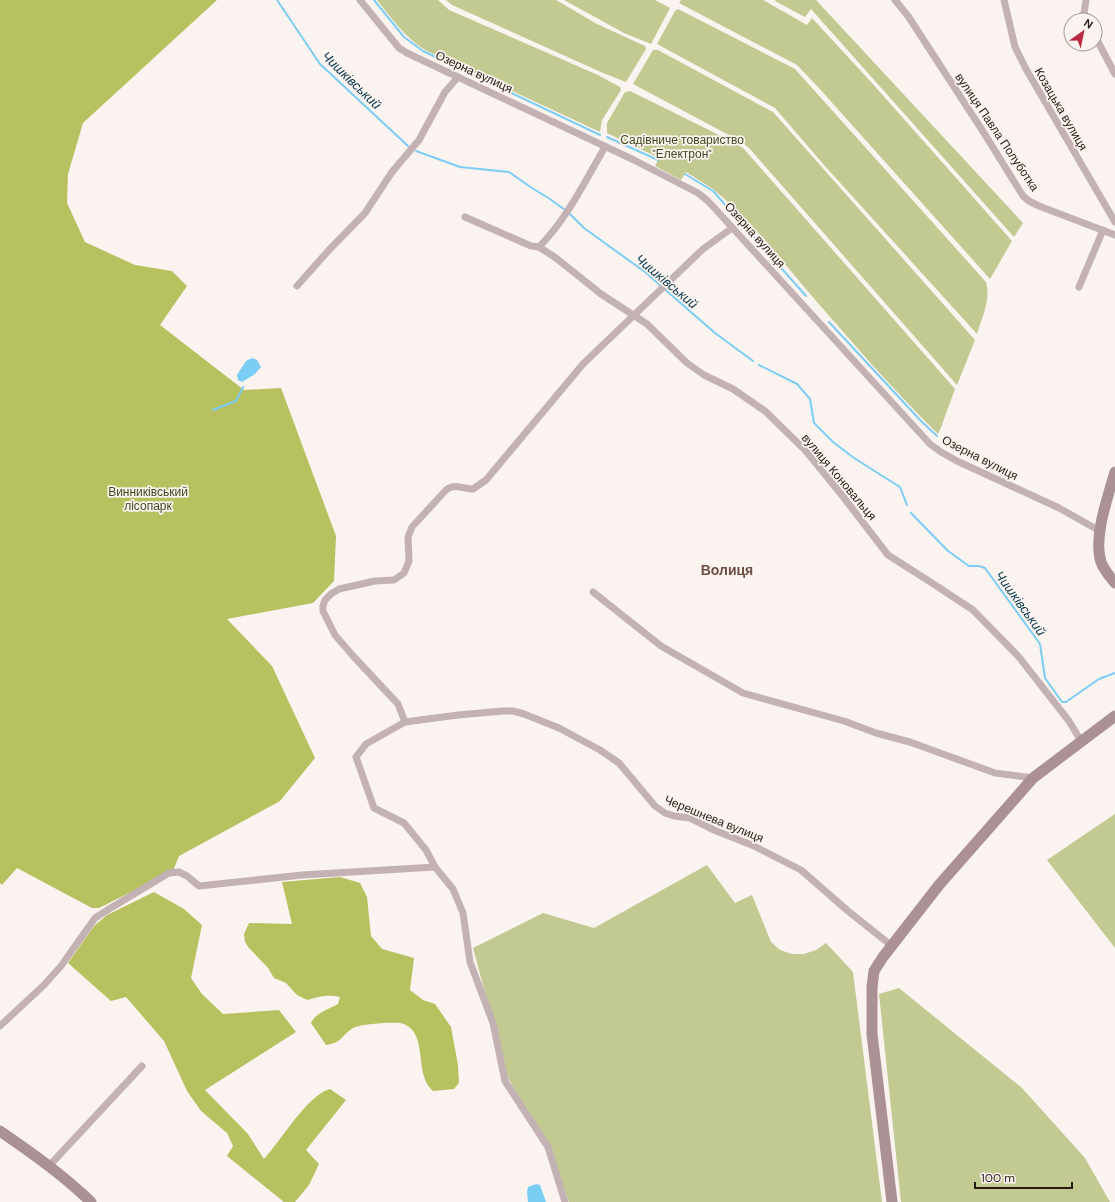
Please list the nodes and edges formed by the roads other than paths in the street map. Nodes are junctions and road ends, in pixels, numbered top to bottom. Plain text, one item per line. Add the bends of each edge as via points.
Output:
1 (360, 0) edge
2 (895, 0) edge
3 (1004, 0) edge
4 (1086, 0) edge
5 (1084, 12) edge
6 (1103, 51) edge
7 (1115, 74) edge
8 (458, 78) junction
9 (605, 146) junction
10 (465, 217) dead end
11 (1115, 222) edge
12 (732, 228) junction
13 (1103, 230) junction
14 (1115, 235) edge
15 (539, 247) junction
16 (297, 286) dead end
17 (1079, 288) dead end
18 (633, 315) junction
19 (1115, 472) edge
20 (1100, 532) junction
21 (1115, 583) edge
22 (592, 592) dead end
23 (1115, 716) edge
24 (405, 722) junction
25 (1081, 741) junction
26 (1033, 778) junction
27 (435, 867) junction
28 (892, 946) junction
29 (0, 1026) edge
30 (142, 1066) dead end
31 (0, 1131) edge
32 (49, 1166) junction
33 (91, 1202) edge
34 (565, 1202) edge
35 (892, 1202) edge

1 - 8 street, Озерна вулиця via 399,48
2 - 13 street, вулиця Павла Полуботка via 908,16 1023,196 1039,206
3 - 11 street, Козацька вулиця via 1020,58
4 - 5 street
6 - 7 street
8 - 9 street, Озерна вулиця
8 - 16 street via 445,92 418,140 392,172 365,213
9 - 12 street, Озерна вулиця via 698,193
9 - 15 street via 568,210
10 - 15 street, вулиця Коновальця via 531,246
12 - 18 street via 703,249
12 - 20 street, Озерна вулиця via 930,444 958,461 1059,508
13 - 14 street, вулиця Павла Полуботка
13 - 17 street
15 - 18 street, вулиця Коновальця
18 - 24 street via 583,364 486,480 473,489 450,487 412,527 408,537 409,561 404,573 394,580 375,581 339,589 325,600 323,611 335,635 398,704
18 - 25 street, вулиця Коновальця via 647,324 704,376 733,389 764,411 805,450 888,555 973,610 1018,656 1069,720
19 - 20 street
20 - 21 street via 1098,551 1102,564
22 - 26 street via 661,646 742,693 844,721 995,773
23 - 25 street
24 - 27 street, Черешнева вулиця via 366,744 356,757 374,808 404,824 426,850
24 - 28 street, Черешнева вулиця via 513,711 559,728 619,763 655,806 665,813 690,818 801,870
25 - 26 street
26 - 28 street via 939,886
27 - 29 street via 302,875 199,886 179,872 169,873 95,918 61,966
27 - 34 street via 453,889 463,913 470,962 494,1023 505,1081 548,1147
28 - 35 street via 874,971 872,987 874,1049
30 - 32 street
31 - 32 street
32 - 33 street

